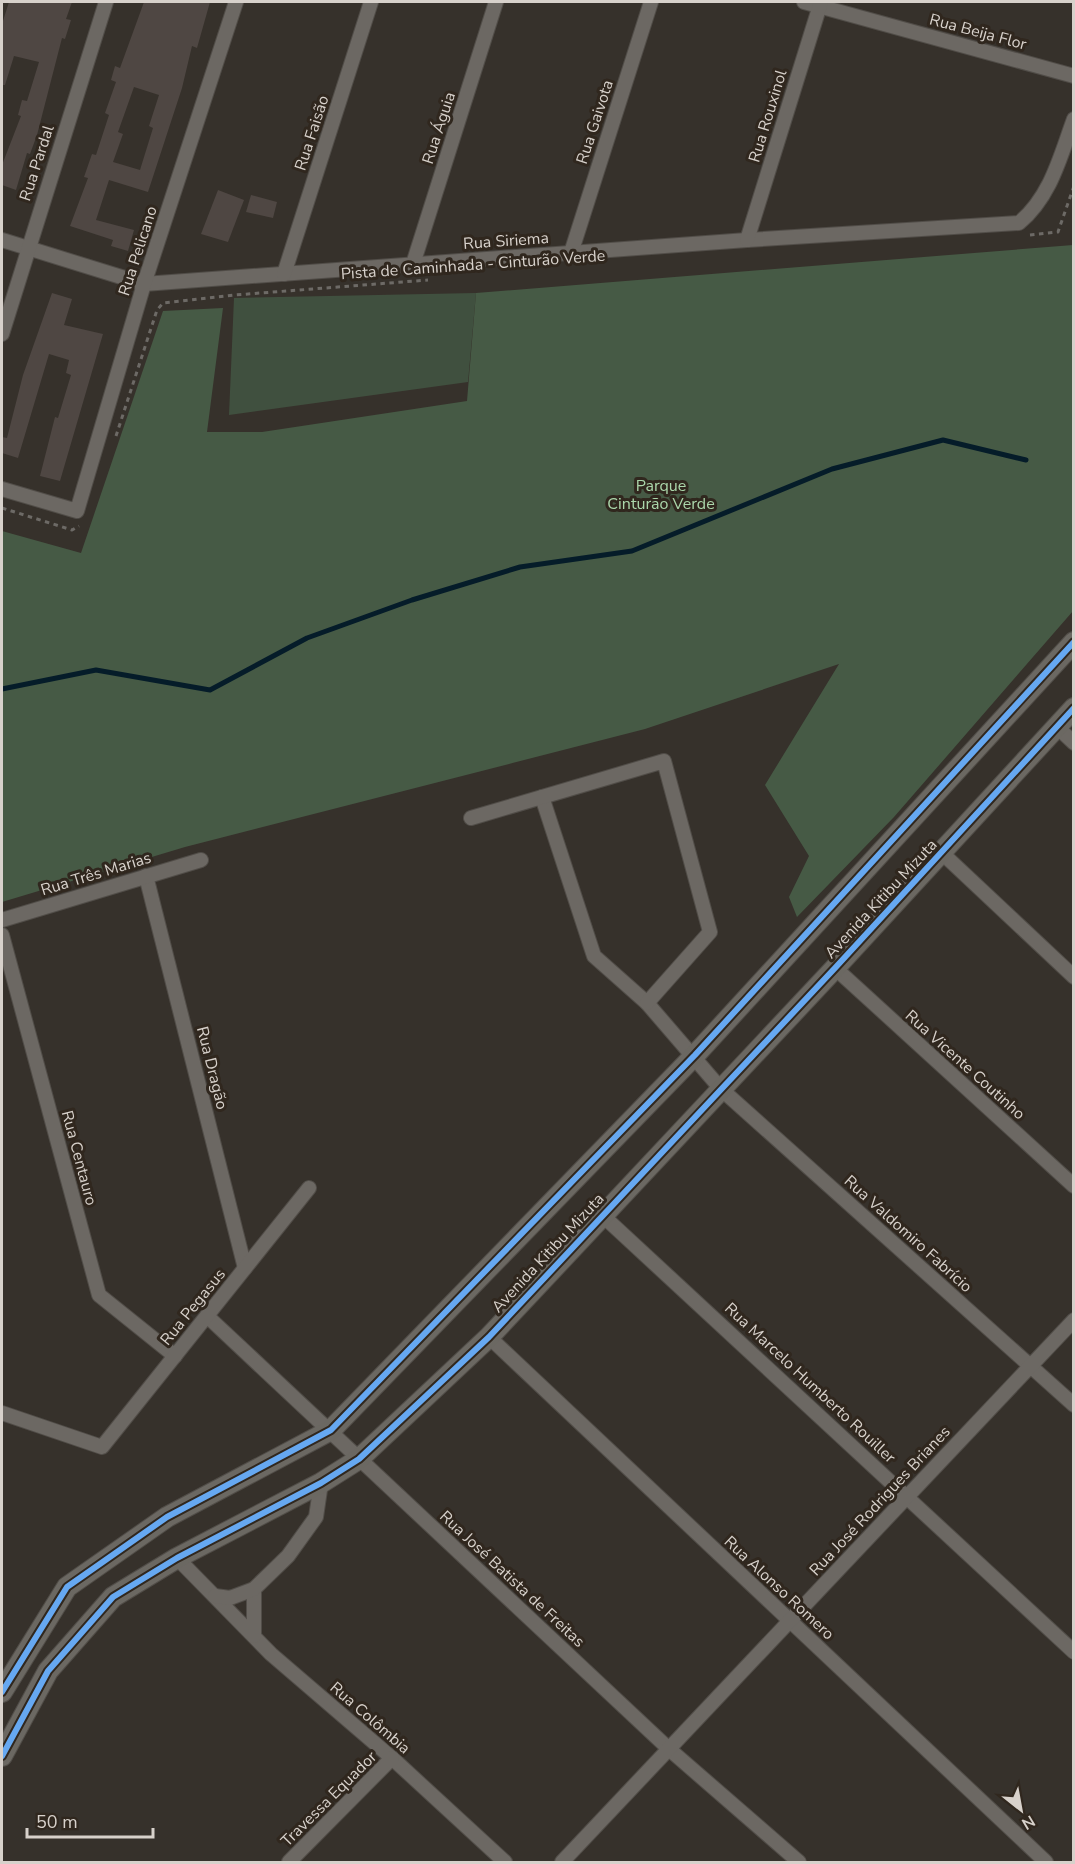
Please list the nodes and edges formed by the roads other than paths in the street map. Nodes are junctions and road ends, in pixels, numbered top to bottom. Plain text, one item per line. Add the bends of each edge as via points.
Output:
1 (106, 2) edge
2 (236, 2) edge
3 (371, 2) edge
4 (496, 2) edge
5 (651, 2) edge
6 (804, 2) edge
7 (820, 4) edge
8 (1074, 76) edge
9 (1074, 119) edge
10 (1074, 153) edge
11 (1059, 168) junction
12 (2, 240) edge
13 (747, 240) junction
14 (27, 248) junction
15 (571, 253) junction
16 (413, 264) junction
17 (284, 274) junction
18 (144, 284) junction
19 (2, 334) edge
20 (2, 489) edge
21 (1074, 642) edge
22 (1074, 708) edge
23 (1056, 726) junction
24 (1074, 743) edge
25 (542, 797) junction
26 (471, 818) dead end
27 (942, 854) junction
28 (201, 860) dead end
29 (146, 876) junction
30 (2, 920) edge
31 (2, 935) edge
32 (835, 969) junction
33 (1074, 977) edge
34 (647, 1003) junction
35 (694, 1055) junction
36 (721, 1089) junction
37 (1074, 1186) edge
38 (309, 1188) dead end
39 (602, 1214) junction
40 (246, 1268) junction
41 (207, 1316) junction
42 (1074, 1320) edge
43 (489, 1337) junction
44 (175, 1356) junction
45 (1030, 1366) junction
46 (1074, 1405) edge
47 (2, 1413) edge
48 (331, 1430) junction
49 (359, 1459) junction
50 (321, 1483) junction
51 (908, 1496) junction
52 (177, 1558) junction
53 (254, 1589) junction
54 (215, 1596) junction
55 (789, 1621) junction
56 (254, 1636) junction
57 (1074, 1652) edge
58 (2, 1692) edge
59 (669, 1749) junction
60 (2, 1756) edge
61 (392, 1758) junction
62 (289, 1863) edge
63 (505, 1863) edge
64 (562, 1863) edge
65 (799, 1863) edge
66 (1046, 1863) edge

1 - 14 street, Rua Pardal
2 - 18 street, Rua Pelicano
3 - 17 street, Rua Faisão
4 - 16 street, Rua Águia
5 - 15 street, Rua Gaivota
6 - 7 street, Rua Beija Flor
7 - 8 street, Rua Beija Flor
7 - 13 street, Rua Rouxinol
9 - 11 street
10 - 11 street
11 - 13 street, Rua Siriema via 1021,229
12 - 14 street, Rua Siriema
13 - 15 street, Rua Siriema
14 - 18 street, Rua Siriema
14 - 19 street, Rua Pardal
15 - 16 street, Rua Siriema
16 - 17 street, Rua Siriema
17 - 18 street, Rua Siriema
18 - 20 street, Rua Pelicano via 76,511
21 - 35 street
22 - 23 street, Avenida Kitibu Mizuta
23 - 24 street
23 - 27 street, Avenida Kitibu Mizuta
25 - 26 street
25 - 34 street, Rua Valdomiro Fabrício via 594,956
25 - 34 street via 664,761 710,932
27 - 32 street, Avenida Kitibu Mizuta
27 - 33 street
28 - 29 street, Rua Três Marias
29 - 30 street, Rua Três Marias
29 - 40 street, Rua Dragão
31 - 44 street, Rua Centauro via 99,1295
32 - 36 street, Avenida Kitibu Mizuta
32 - 37 street, Rua Vicente Coutinho
34 - 35 street, Rua Valdomiro Fabrício
35 - 36 street, Rua Valdomiro Fabrício
35 - 48 street
36 - 39 street, Avenida Kitibu Mizuta
36 - 45 street, Rua Valdomiro Fabrício
38 - 40 street, Rua Pegasus
39 - 43 street, Avenida Kitibu Mizuta
39 - 51 street, Rua Marcelo Humberto Rouiller
40 - 41 street, Rua Pegasus
41 - 44 street, Rua Pegasus
41 - 48 street, Rua José Batista de Freitas
42 - 45 street, Rua José Rodrigues Brianes
43 - 49 street, Avenida Kitibu Mizuta
43 - 55 street, Rua Alonso Romero
44 - 47 street, Rua Pegasus via 102,1448
45 - 46 street, Rua Valdomiro Fabrício
45 - 51 street, Rua José Rodrigues Brianes
48 - 49 street, Rua José Batista de Freitas
48 - 58 street via 167,1517 67,1587
49 - 50 street, Avenida Kitibu Mizuta
49 - 59 street, Rua José Batista de Freitas
50 - 52 street, Avenida Kitibu Mizuta
50 - 53 street via 316,1517 288,1556
51 - 55 street, Rua José Rodrigues Brianes
51 - 57 street, Rua Marcelo Humberto Rouiller
52 - 54 street, Rua Colômbia
52 - 60 street, Avenida Kitibu Mizuta via 113,1597 89,1621 48,1671
53 - 54 street via 230,1598
53 - 56 street
54 - 56 street, Rua Colômbia
55 - 59 street, Rua José Rodrigues Brianes
55 - 66 street, Rua Alonso Romero
56 - 61 street, Rua Colômbia
59 - 64 street, Rua José Rodrigues Brianes
59 - 65 street, Rua José Batista de Freitas
61 - 62 street, Travessa Equador
61 - 63 street, Rua Colômbia

